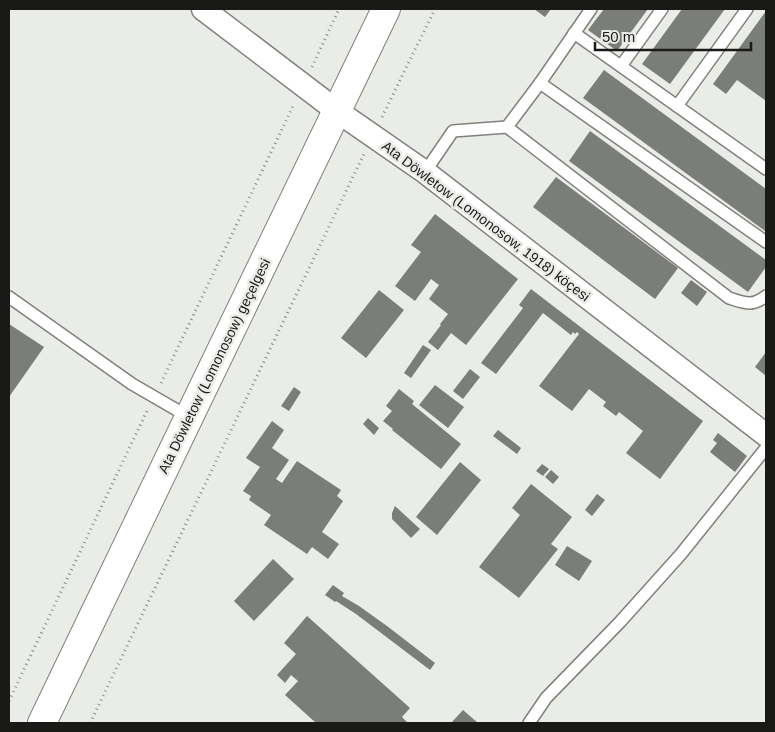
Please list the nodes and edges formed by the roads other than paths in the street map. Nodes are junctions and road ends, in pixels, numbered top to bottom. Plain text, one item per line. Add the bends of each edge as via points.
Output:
1 (203, 9) edge
2 (386, 9) edge
3 (591, 9) edge
4 (662, 9) edge
5 (747, 9) edge
6 (574, 33) junction
7 (621, 66) junction
8 (540, 83) junction
9 (677, 106) junction
10 (337, 111) junction
11 (507, 127) junction
12 (766, 169) edge
13 (425, 172) junction
14 (766, 242) edge
15 (766, 296) edge
16 (9, 297) edge
17 (189, 417) junction
18 (766, 435) edge
19 (766, 448) edge
20 (42, 723) edge
21 (529, 723) edge

1 - 10 street, Ata Döwletow (Lomonosow, 1918) köçesi
2 - 10 street, Ata Döwletow (Lomonosow) geçelgesi
3 - 6 lane
4 - 7 lane
5 - 9 lane
6 - 7 lane
6 - 8 lane
7 - 9 lane
8 - 11 lane
8 - 14 lane
9 - 12 lane
10 - 13 street, Ata Döwletow (Lomonosow, 1918) köçesi
10 - 17 street, Ata Döwletow (Lomonosow) geçelgesi
11 - 13 lane via 453,131
11 - 15 lane via 730,298 748,304
13 - 18 street, Ata Döwletow (Lomonosow, 1918) köçesi
16 - 17 lane via 132,384
17 - 20 street, Ata Döwletow (Lomonosow) geçelgesi
19 - 21 lane via 680,554 546,698

